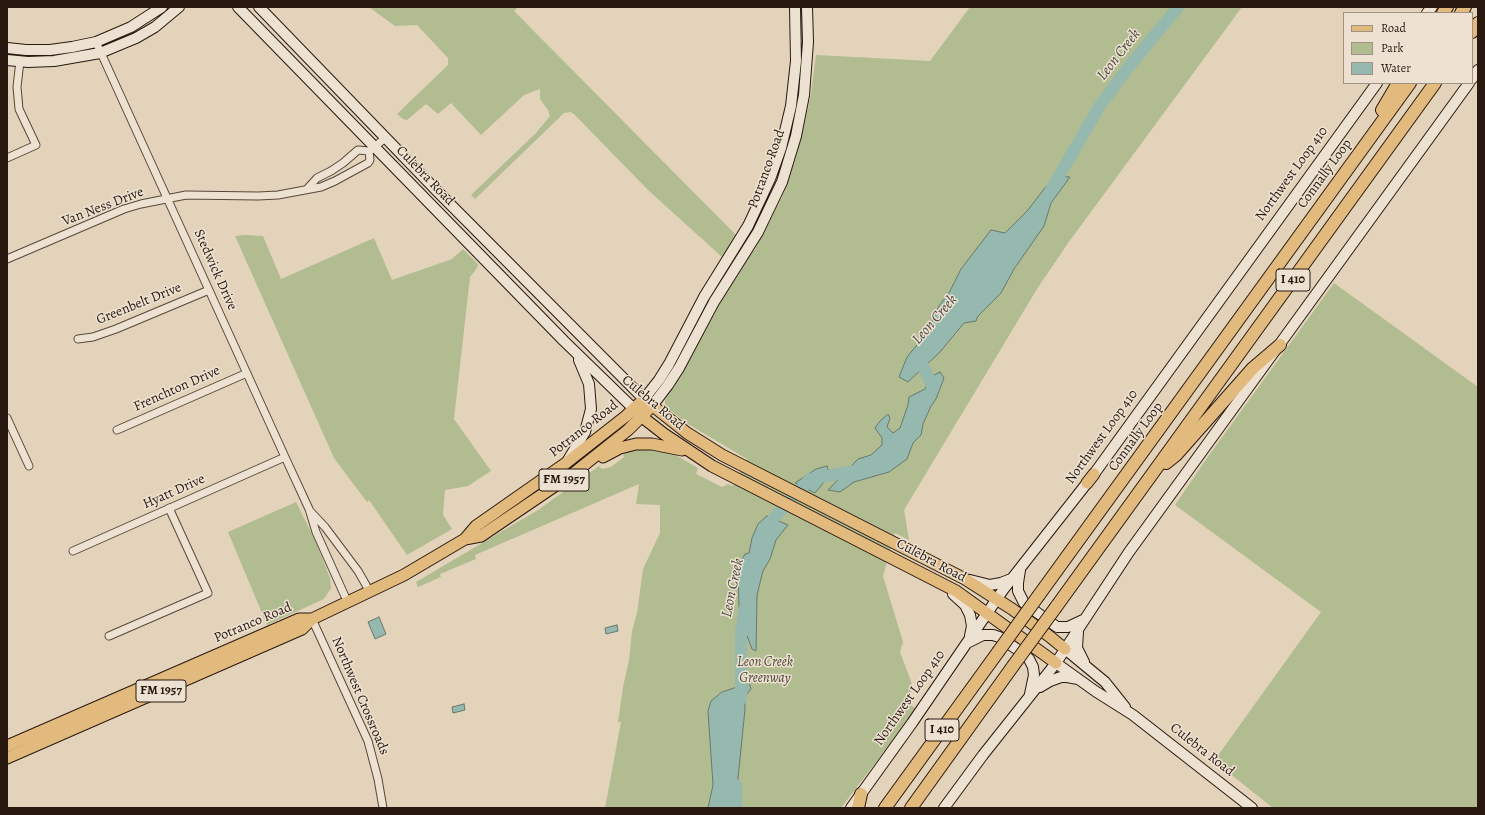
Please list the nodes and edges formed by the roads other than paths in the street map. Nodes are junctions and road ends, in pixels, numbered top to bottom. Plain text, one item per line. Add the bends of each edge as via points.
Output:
1 (162, 7) edge
2 (178, 7) edge
3 (238, 7) edge
4 (259, 7) edge
5 (795, 7) edge
6 (807, 7) edge
7 (96, 42) junction
8 (7, 48) edge
9 (100, 53) junction
10 (7, 60) edge
11 (20, 61) junction
12 (1375, 84) edge
13 (1397, 84) edge
14 (1409, 84) edge
15 (1434, 84) edge
16 (1468, 84) edge
17 (791, 106) junction
18 (802, 108) junction
19 (385, 138) junction
20 (372, 149) junction
21 (7, 158) edge
22 (1352, 163) junction
23 (307, 189) junction
24 (168, 198) junction
25 (748, 226) junction
26 (758, 232) junction
27 (7, 259) edge
28 (209, 290) junction
29 (78, 339) dead end
30 (1280, 345) junction
31 (576, 353) junction
32 (247, 373) junction
33 (648, 403) junction
34 (634, 409) junction
35 (642, 417) junction
36 (7, 418) edge
37 (117, 430) dead end
38 (688, 451) junction
39 (285, 457) junction
40 (566, 463) junction
41 (29, 466) dead end
42 (574, 473) junction
43 (1094, 474) joint
44 (1150, 477) junction
45 (1087, 483) joint
46 (169, 508) junction
47 (309, 509) junction
48 (465, 540) junction
49 (73, 551) dead end
50 (1022, 566) junction
51 (965, 579) junction
52 (1011, 579) junction
53 (937, 581) junction
54 (370, 592) junction
55 (997, 599) junction
56 (348, 603) junction
57 (987, 612) junction
58 (312, 619) junction
59 (1082, 622) junction
60 (109, 636) dead end
61 (966, 645) junction
62 (1065, 649) junction
63 (1056, 663) junction
64 (1094, 672) junction
65 (1080, 680) junction
66 (1030, 696) junction
67 (1133, 715) junction
68 (7, 746) edge
69 (7, 758) edge
70 (861, 794) junction
71 (383, 808) edge
72 (851, 808) edge
73 (858, 808) edge
74 (885, 808) edge
75 (911, 808) edge
76 (944, 808) edge
77 (1252, 808) edge

1 - 7 main road via 131,27
2 - 9 main road via 155,27
3 - 20 main road, Culebra Road
4 - 19 main road, Culebra Road
5 - 17 main road, Potranco Road via 796,61
6 - 18 main road, Potranco Road via 808,58
7 - 8 main road via 50,50
7 - 9 street, Stedwick Drive
9 - 11 main road via 54,61
9 - 24 street, Stedwick Drive
10 - 11 main road
11 - 21 street via 17,87 19,109 36,145
12 - 43 main road, Northwest Loop 410
13 - 22 highway
14 - 22 highway, Connally Loop / I 410
15 - 44 highway, I 410
16 - 30 main road
17 - 18 main road
17 - 25 main road, Potranco Road via 776,164
18 - 26 main road, Potranco Road via 785,172
19 - 20 street
19 - 33 main road, Culebra Road
20 - 23 street via 358,150 343,163 317,178
20 - 23 street, Van Ness Drive via 368,163 321,187
20 - 31 main road, Culebra Road
22 - 74 highway, Connally Loop / I 410, bridge
23 - 24 street, Van Ness Drive via 258,196 201,194
24 - 27 street, Van Ness Drive via 124,209
24 - 28 street, Stedwick Drive
25 - 26 main road
25 - 33 main road, Potranco Road via 704,297
26 - 33 main road, Potranco Road via 714,302 679,368 668,385
28 - 29 street, Greenbelt Drive via 116,329
28 - 32 street, Stedwick Drive
30 - 44 highway via 1253,368 1176,455
30 - 59 main road via 1141,535
31 - 34 main road, Culebra Road
31 - 40 main road via 589,384 591,410 585,432
32 - 37 street, Frenchton Drive
32 - 39 street, Stedwick Drive
33 - 34 main road, Potranco Road / FM 1957
33 - 35 main road, Potranco Road / FM 1957
33 - 51 main road, Culebra Road via 696,439 738,464
34 - 35 main road, Culebra Road
34 - 40 main road, Potranco Road / FM 1957
35 - 38 main road, Culebra Road
35 - 42 main road, Potranco Road / FM 1957
36 - 41 street
38 - 42 main road via 662,445 636,444 613,451
38 - 53 main road, Culebra Road via 732,477
39 - 46 street, Hyatt Drive
39 - 47 street, Stedwick Drive
40 - 48 main road, Potranco Road / FM 1957 via 476,526
42 - 48 main road, Potranco Road / FM 1957 via 481,536
43 - 45 main road, Northwest Loop 410
44 - 75 highway, I 410, bridge
45 - 50 main road, Northwest Loop 410
46 - 49 street, Hyatt Drive
46 - 60 street via 208,593
47 - 54 street, Stedwick Drive via 358,571
47 - 56 street, Stedwick Drive via 316,532
48 - 54 main road, FM 1957
50 - 52 main road, Northwest Loop 410
50 - 59 main road via 1018,588 1024,603 1060,628
51 - 52 main road via 990,585
51 - 55 main road, Culebra Road
52 - 55 main road, Northwest Loop 410
53 - 57 main road, Culebra Road
53 - 61 main road via 968,610 972,626
54 - 56 main road, FM 1957
55 - 57 main road, Northwest Loop 410
55 - 62 main road, Culebra Road
56 - 58 main road, FM 1957
57 - 61 main road, Northwest Loop 410
57 - 63 main road, Culebra Road
58 - 68 main road, Potranco Road / FM 1957 via 299,619
58 - 69 main road, Potranco Road / FM 1957 via 302,629
58 - 71 street, Northwest Crossroads via 368,741
59 - 62 main road
59 - 64 main road via 1077,636 1078,650 1081,658
61 - 66 main road via 979,636 993,635 1024,654 1029,659 1034,675
61 - 70 main road, Northwest Loop 410
62 - 63 main road
62 - 64 main road, Culebra Road
63 - 65 main road, Culebra Road
63 - 66 main road
64 - 67 main road, Culebra Road
65 - 66 main road via 1067,677 1054,679
65 - 67 main road, Culebra Road
66 - 76 main road
67 - 77 main road, Culebra Road
70 - 72 main road, Northwest Loop 410
70 - 73 highway

